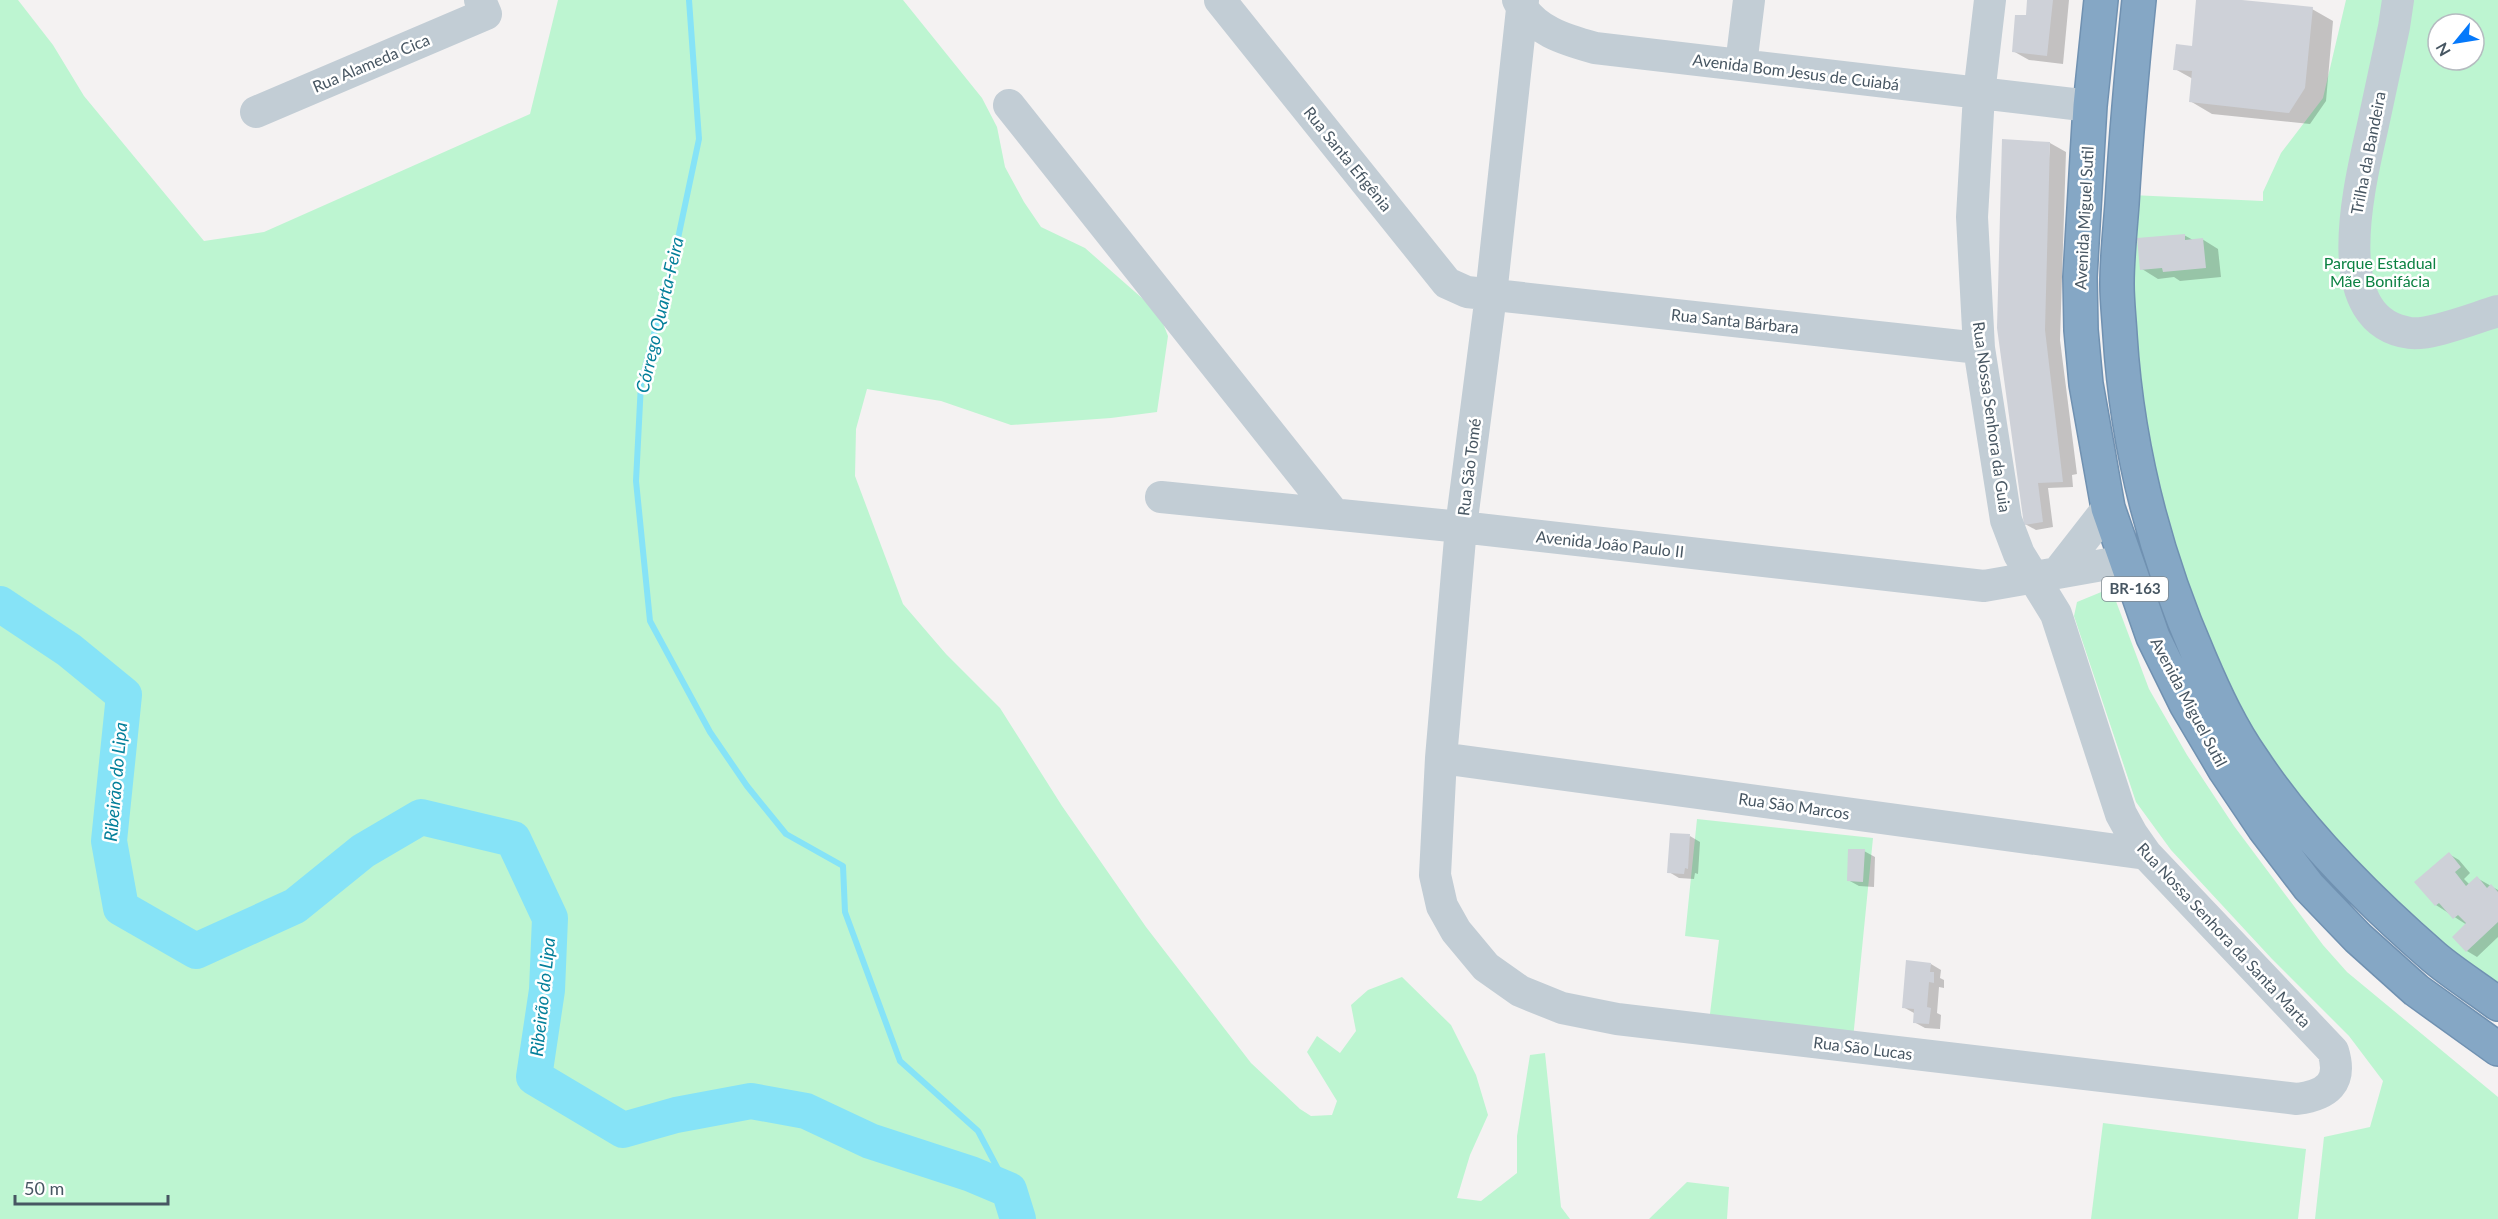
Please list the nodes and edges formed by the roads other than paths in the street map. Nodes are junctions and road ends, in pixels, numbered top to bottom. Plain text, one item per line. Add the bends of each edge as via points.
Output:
1 (1220, 0) edge
2 (1749, 0) edge
3 (1990, 0) edge
4 (2102, 0) edge
5 (2139, 0) edge
6 (2398, 0) edge
7 (1521, 3) edge
8 (483, 7) edge
9 (1741, 65) junction
10 (1979, 94) junction
11 (1009, 105) dead end
12 (2090, 106) junction
13 (256, 112) dead end
14 (1491, 295) junction
15 (2498, 310) edge
16 (1979, 348) junction
17 (1161, 497) dead end
18 (2108, 508) junction
19 (1334, 514) junction
20 (1461, 527) junction
21 (2125, 561) junction
22 (2045, 575) junction
23 (1442, 758) junction
24 (2146, 854) junction
25 (1456, 931) joint
26 (2498, 1004) edge
27 (2498, 1049) edge
28 (2297, 1099) joint

1 - 14 street, Rua Santa Efigênia via 1447,284
2 - 9 street
3 - 10 street, Rua Nossa Senhora da Guia
4 - 12 highway, Avenida Miguel Sutil / BR-163
5 - 26 highway, Avenida Miguel Sutil / BR-163 via 2117,285 2123,383 2133,448 2167,575 2218,699 2252,759 2293,814 2387,915
6 - 15 street, Trilha da Bandeira via 2355,205 2360,290 2371,312 2387,326 2411,333
7 - 9 street, Avenida Bom Jesus de Cuiabá via 1557,37 1595,48
7 - 14 street, Rua São Tomé
8 - 13 street, Rua Alameda Cica
9 - 10 street, Avenida Bom Jesus de Cuiabá
10 - 12 street, Avenida Bom Jesus de Cuiabá
10 - 16 street, Rua Nossa Senhora da Guia via 1972,217
11 - 19 street
12 - 18 highway, Avenida Miguel Sutil / BR-163 via 2080,277 2081,330 2086,384
14 - 16 street, Rua Santa Bárbara
14 - 20 street, Rua São Tomé
16 - 22 street, Rua Nossa Senhora da Guia via 2008,526
17 - 19 street, Avenida João Paulo II
18 - 21 highway, Avenida Miguel Sutil / BR-163
18 - 22 street
19 - 20 street, Avenida João Paulo II
20 - 22 street, Avenida João Paulo II via 1984,586
20 - 23 street, Rua São Tomé
21 - 22 street, Avenida João Paulo II
21 - 27 highway, Avenida Miguel Sutil / BR-163 via 2153,637 2186,704 2225,770 2309,887 2416,990
22 - 24 street, Rua Nossa Senhora da Santa Marta via 2121,814
23 - 24 street, Rua São Marcos
23 - 25 street, Rua São Tomé via 1435,875 1442,906
24 - 28 street, Rua Nossa Senhora da Santa Marta via 2333,1051 2337,1073 2333,1083 2312,1097
25 - 28 street, Rua São Lucas via 1486,967 1520,991 1573,1011

